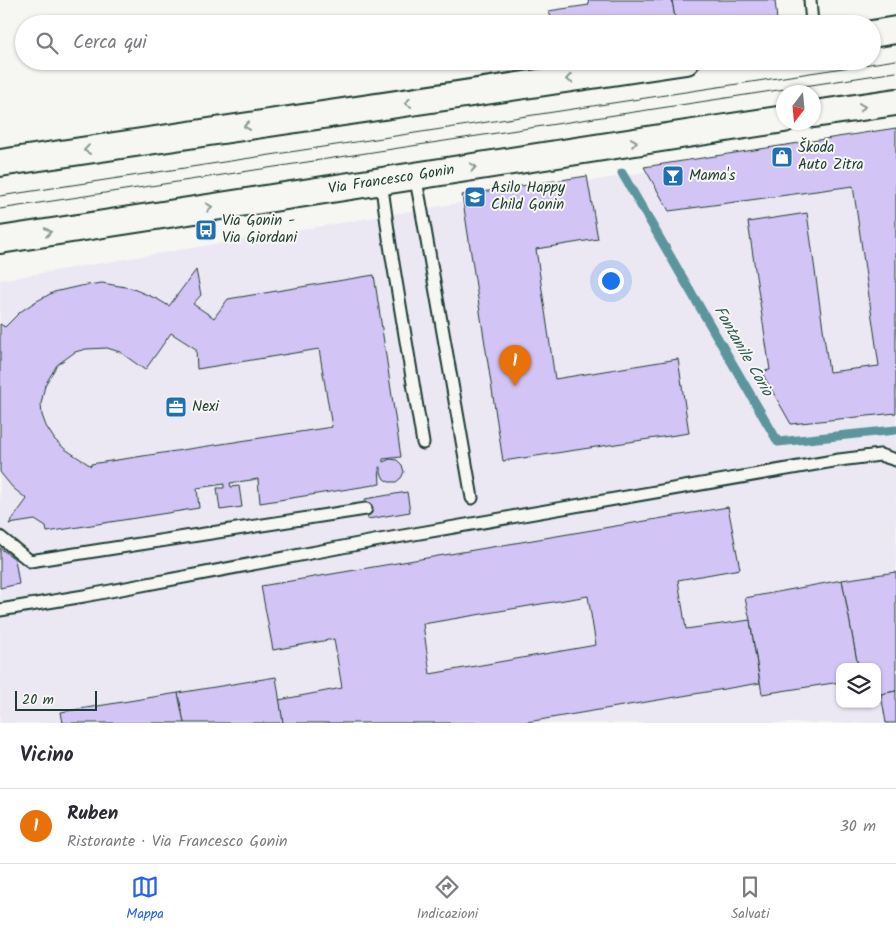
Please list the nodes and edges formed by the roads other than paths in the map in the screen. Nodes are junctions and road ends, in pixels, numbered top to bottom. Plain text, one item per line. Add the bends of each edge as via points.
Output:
1 (810, 0) edge
2 (811, 15) edge
3 (896, 30) edge
4 (881, 32) edge
5 (625, 70) edge
6 (896, 102) edge
7 (821, 113) edge
8 (776, 120) edge
9 (0, 163) edge
10 (414, 176) junction
11 (382, 180) junction
12 (0, 240) edge
13 (423, 443) dead end
14 (896, 460) edge
15 (472, 498) dead end
16 (366, 510) dead end
17 (0, 538) edge
18 (0, 610) edge

1 - 2 lane
3 - 4 street
5 -> 9 street
7 -> 6 street
10 -> 8 street, Via Francesco Gonin
10 - 11 street, Via Francesco Gonin
10 - 15 lane
12 -> 11 street, Via Francesco Gonin
11 - 13 lane
14 - 18 lane via 880,455 839,460
16 - 17 lane via 30,561

